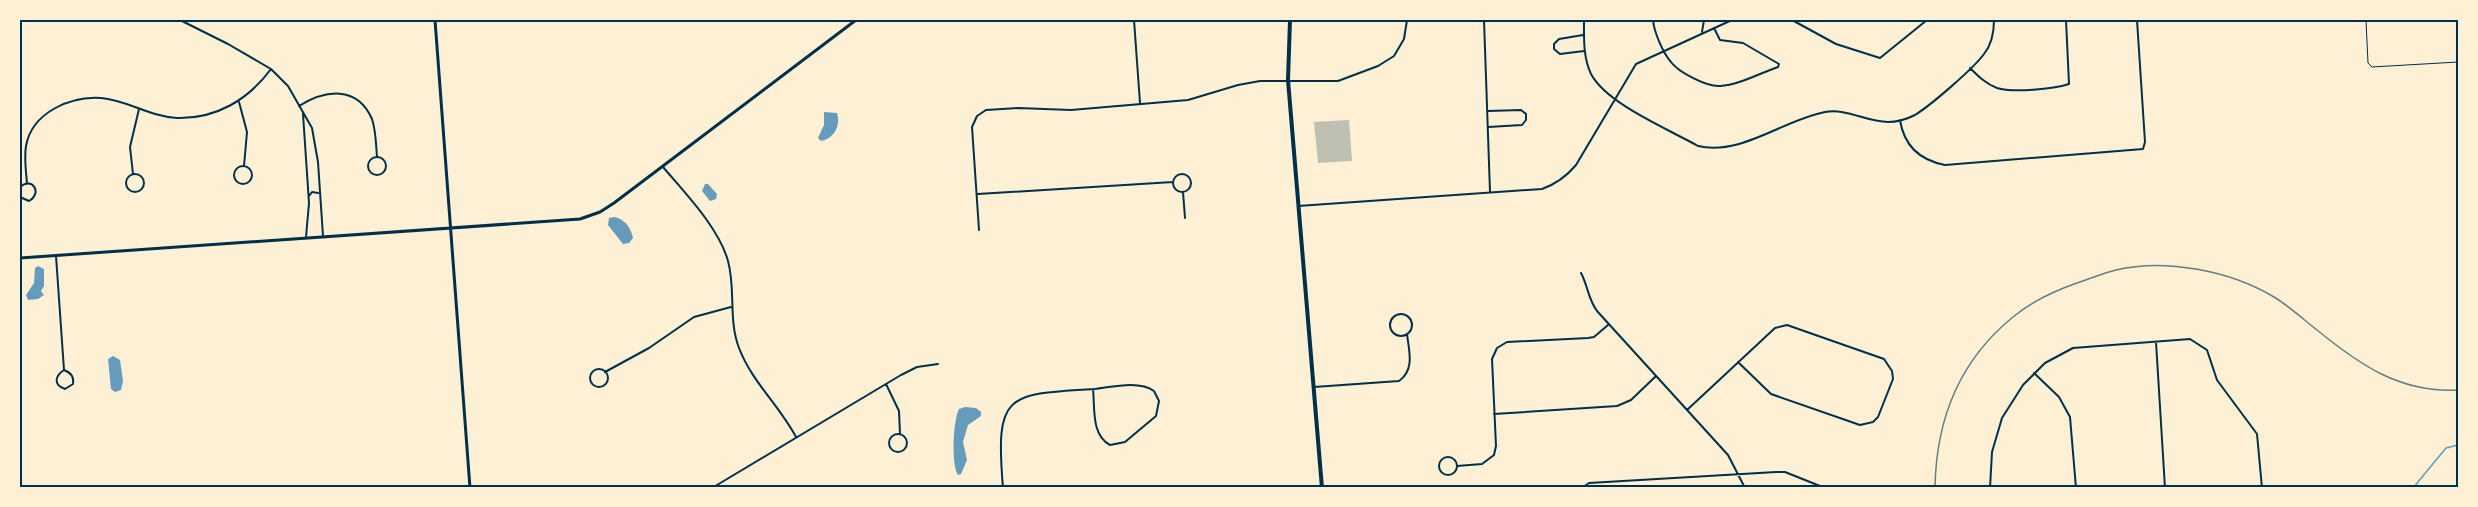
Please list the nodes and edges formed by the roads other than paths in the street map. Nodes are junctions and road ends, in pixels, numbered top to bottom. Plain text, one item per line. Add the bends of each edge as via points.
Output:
1 (180, 20) edge
2 (435, 20) edge
3 (856, 20) edge
4 (1134, 20) edge
5 (1290, 20) edge
6 (1407, 20) edge
7 (1485, 20) edge
8 (1584, 20) edge
9 (1653, 20) edge
10 (1704, 20) edge
11 (1732, 20) edge
12 (1792, 20) edge
13 (1927, 20) edge
14 (1994, 20) edge
15 (2066, 20) edge
16 (2137, 20) edge
17 (2366, 20) edge
18 (1714, 28) junction
19 (1702, 33) junction
20 (1584, 35) junction
21 (1664, 50) junction
22 (1584, 51) junction
23 (2458, 62) edge
24 (1970, 68) junction
25 (271, 69) junction
26 (1288, 80) junction
27 (1615, 99) junction
28 (239, 102) junction
29 (1140, 103) junction
30 (299, 106) junction
31 (139, 109) junction
32 (303, 111) junction
33 (1488, 111) junction
34 (1900, 120) junction
35 (1488, 127) junction
36 (377, 157) junction
37 (244, 166) junction
38 (662, 166) junction
39 (133, 174) junction
40 (1173, 182) junction
41 (27, 183) junction
42 (20, 187) edge
43 (1183, 192) junction
44 (1490, 192) junction
45 (978, 194) junction
46 (309, 196) junction
47 (320, 196) junction
48 (20, 197) edge
49 (1298, 206) junction
50 (1185, 218) dead end
51 (452, 228) junction
52 (979, 230) dead end
53 (322, 236) junction
54 (306, 237) junction
55 (56, 256) junction
56 (20, 258) edge
57 (1581, 273) dead end
58 (731, 307) junction
59 (1608, 325) junction
60 (1407, 334) junction
61 (2157, 342) junction
62 (1738, 362) junction
63 (938, 364) dead end
64 (64, 370) junction
65 (605, 372) junction
66 (2034, 373) junction
67 (1656, 376) junction
68 (886, 384) junction
69 (1314, 387) junction
70 (1093, 389) junction
71 (1687, 410) junction
72 (1494, 414) junction
73 (900, 434) junction
74 (796, 437) junction
75 (1457, 465) junction
76 (1739, 474) junction
77 (470, 488) edge
78 (712, 488) edge
79 (1003, 488) edge
80 (1322, 488) edge
81 (1582, 488) edge
82 (1745, 488) edge
83 (1826, 488) edge
84 (1990, 488) edge
85 (2076, 488) edge
86 (2164, 488) edge
87 (2262, 488) edge

1 - 25 street
2 - 51 street
3 - 38 street
4 - 29 street
5 - 26 main road
6 - 26 street via 1400,49 1388,61 1338,81
7 - 33 street
8 - 20 street
9 - 21 street
10 - 19 street
11 - 18 street
12 - 13 street via 1836,44 1880,58
14 - 24 street via 1991,42
15 - 24 street via 2069,84 1998,88
16 - 34 street via 2144,149 1945,165 1926,160 1911,148
17 - 23 lane via 2368,63 2372,67
18 - 19 street
18 - 21 street via 1719,40 1743,43 1779,64 1778,67 1711,86 1671,63
19 - 21 street
20 - 22 street
20 - 22 street via 1559,39 1554,49 1560,54
21 - 27 street via 1636,64
22 - 27 street via 1590,72
24 - 34 street via 1922,109
25 - 28 street
25 - 30 street via 288,86
26 - 29 street via 1238,84 1188,100
26 - 49 main road
27 - 34 street via 1698,146 1709,148 1731,145 1825,112 1888,122
27 - 44 street via 1576,165 1559,182 1542,189
28 - 31 street via 196,117 166,117
28 - 37 street via 247,132
29 - 45 street via 1071,110 986,110 977,116 972,127
30 - 32 street
30 - 36 street via 327,93 354,98 368,111 372,121
31 - 39 street via 130,147
31 - 41 street via 102,98 57,106 30,134 26,145
32 - 46 street
32 - 47 street via 312,128
33 - 35 street
33 - 35 street via 1521,110 1526,120 1522,125
35 - 44 street
36 - 36 street via 368,166 378,174 384,172 386,164
37 - 37 street via 251,172 247,183 236,180 234,173
38 - 51 street via 614,203 589,216
38 - 58 street via 721,242 731,278
39 - 39 street via 139,174 144,181 144,187 136,192 127,186
40 - 43 street via 1176,190
40 - 43 street via 1178,175 1189,177 1190,186
40 - 45 street
41 - 42 street
41 - 48 street via 35,187 36,195 29,201
43 - 50 street
44 - 49 street
45 - 52 street
46 - 47 street via 315,192
46 - 54 street
47 - 53 street
49 - 69 main road
51 - 53 street
51 - 77 street
53 - 54 street
54 - 55 street
55 - 56 street
55 - 64 street
57 - 59 street via 1589,300
58 - 65 street via 694,317
58 - 74 street via 745,362
59 - 67 street
59 - 72 street via 1594,337 1502,344 1493,352 1492,359
60 - 60 street via 1411,320 1406,315 1395,315 1390,320 1391,331
60 - 69 street via 1409,369 1399,381
61 - 66 street via 2073,348 2057,354
61 - 86 street
61 - 87 street via 2190,339 2207,350 2217,380 2257,434
62 - 62 street via 1771,394 1867,425 1878,417 1893,379 1884,359 1787,325 1775,328
62 - 71 street
63 - 68 street via 917,368
64 - 64 street via 74,379 65,389 56,380
65 - 65 street via 605,384 593,385 593,371
66 - 84 street via 2002,418 1992,452
66 - 85 street via 2059,397 2070,417
67 - 71 street
67 - 72 street via 1631,400 1617,406
68 - 73 street via 898,411
68 - 74 street
69 - 80 main road
70 - 70 street via 1148,387 1157,395 1160,409 1125,442 1110,445 1100,438 1096,428
70 - 79 street via 1037,392 1011,406 1000,429
71 - 76 street via 1728,455
72 - 75 street via 1494,455 1482,464
73 - 73 street via 907,443 897,452 889,443 893,435
74 - 78 street
75 - 75 street via 1456,471 1448,476 1440,472 1441,460 1446,457
76 - 81 street via 1589,483
76 - 82 street
76 - 83 street via 1785,472

